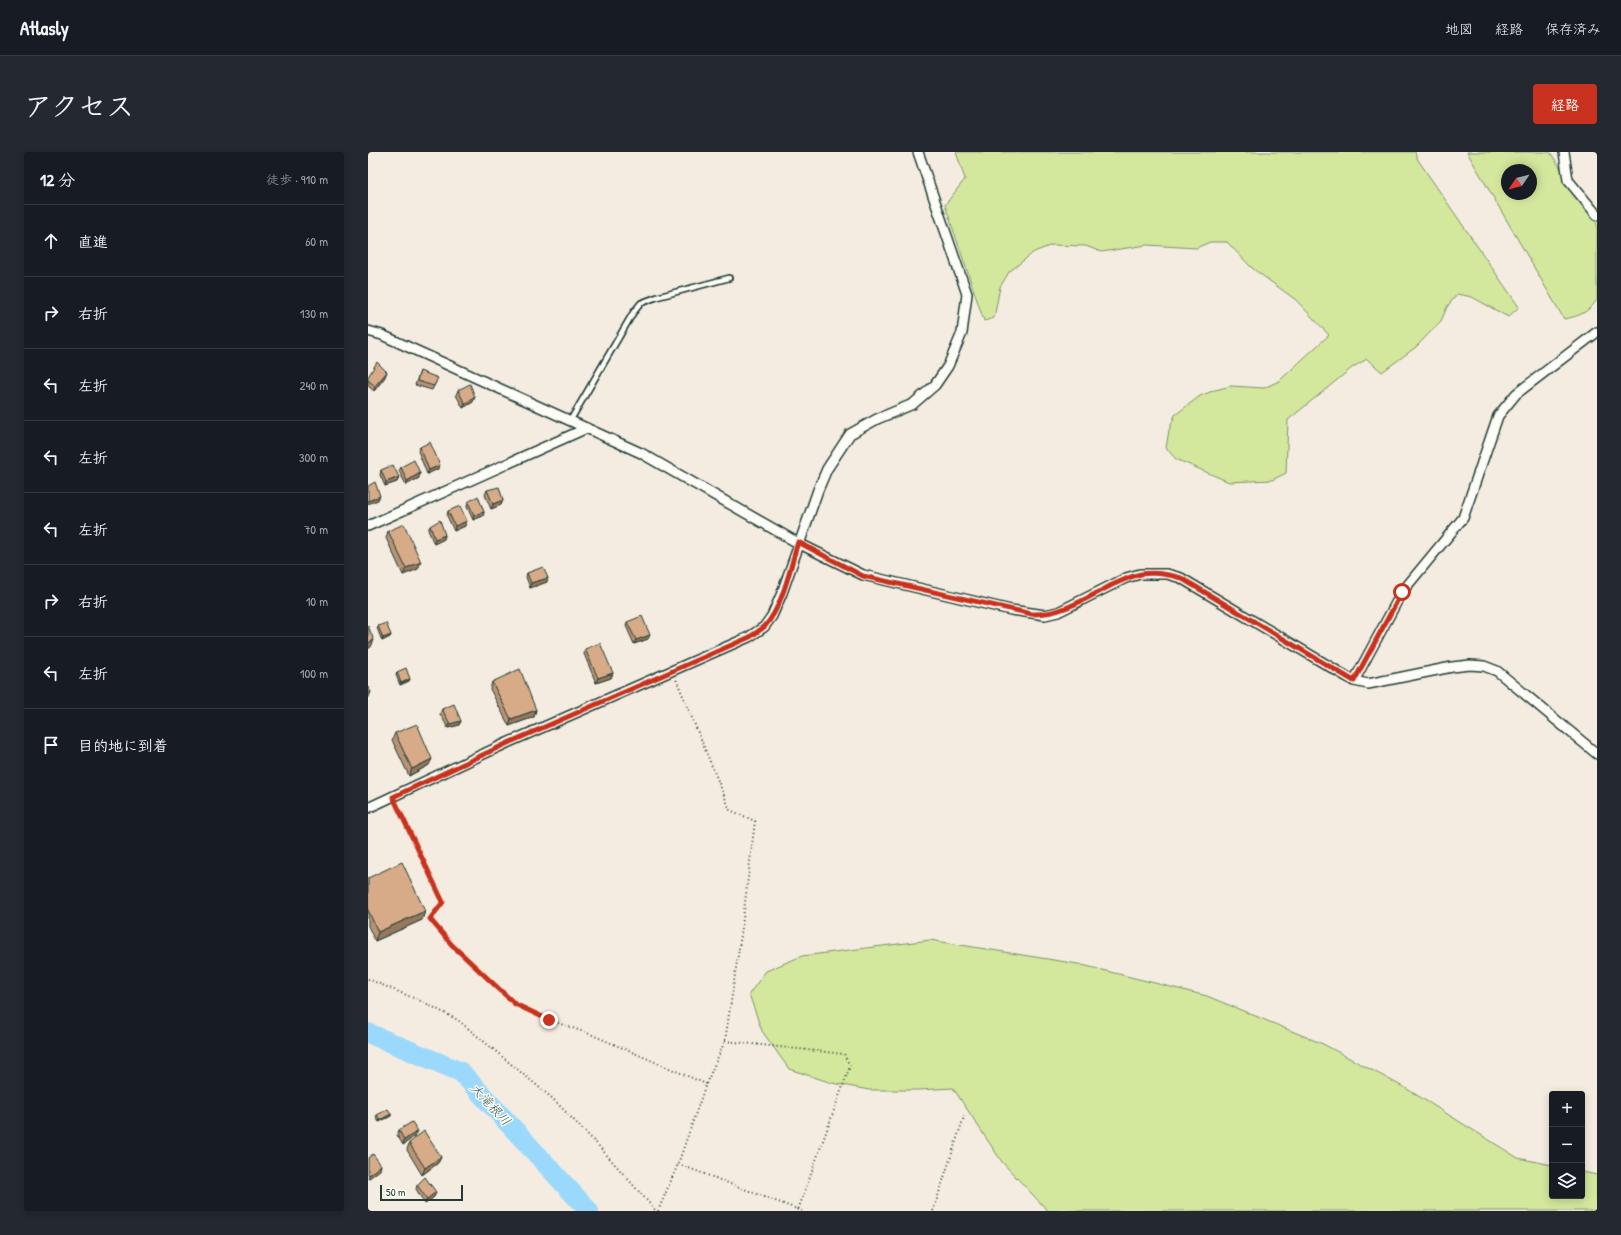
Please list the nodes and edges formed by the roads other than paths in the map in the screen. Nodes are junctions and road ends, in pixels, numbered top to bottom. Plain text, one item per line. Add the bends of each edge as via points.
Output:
1 (918, 152) edge
2 (1564, 152) edge
3 (1597, 215) edge
4 (729, 278) dead end
5 (368, 331) edge
6 (1597, 332) edge
7 (570, 421) junction
8 (587, 428) junction
9 (368, 526) edge
10 (798, 542) junction
11 (1354, 681) junction
12 (1597, 754) edge
13 (368, 808) edge

1 - 10 street via 967,294 962,333 948,366 936,385 913,404 850,434 827,469
2 - 3 street via 1568,180
4 - 7 lane via 641,303 633,312
5 - 7 street via 382,335
6 - 11 street via 1516,394 1498,416 1463,518 1402,592
7 - 8 street
8 - 9 street
8 - 10 street via 641,453
10 - 11 street via 863,576 1032,614 1058,612 1126,578 1140,574 1167,574 1181,578
10 - 13 street via 772,616 764,627 750,637 508,743
11 - 12 street via 1368,684 1452,667 1484,666 1496,671

